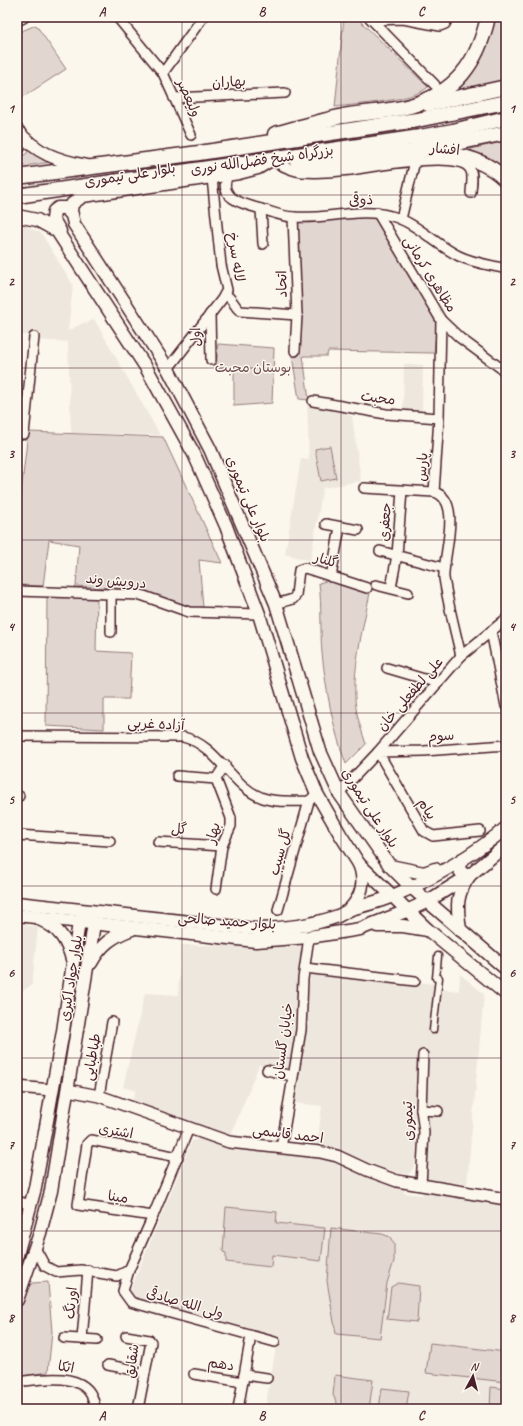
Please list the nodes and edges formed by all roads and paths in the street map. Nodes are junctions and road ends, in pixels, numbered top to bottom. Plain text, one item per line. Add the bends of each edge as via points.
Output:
1 (23, 17) edge
2 (117, 17) edge
3 (203, 17) edge
4 (448, 17) edge
5 (488, 17) edge
6 (370, 19) edge
7 (17, 20) edge
8 (163, 73) junction
9 (435, 85) dead end
10 (506, 87) edge
11 (285, 93) dead end
12 (174, 98) junction
13 (506, 102) edge
14 (410, 106) junction
15 (506, 118) edge
16 (19, 132) edge
17 (506, 133) edge
18 (191, 135) dead end
19 (17, 150) edge
20 (199, 153) junction
21 (414, 157) junction
22 (271, 160) junction
23 (92, 167) junction
24 (228, 175) junction
25 (17, 177) edge
26 (212, 178) junction
27 (506, 180) edge
28 (471, 193) dead end
29 (17, 196) edge
30 (261, 209) junction
31 (377, 212) junction
32 (72, 215) junction
33 (17, 216) edge
34 (293, 217) junction
35 (400, 219) junction
36 (263, 244) dead end
37 (76, 261) junction
38 (506, 269) edge
39 (225, 294) junction
40 (210, 314) junction
41 (296, 315) junction
42 (441, 320) junction
43 (34, 337) dead end
44 (295, 351) dead end
45 (211, 360) dead end
46 (168, 369) junction
47 (506, 372) edge
48 (313, 401) dead end
49 (439, 418) junction
50 (20, 434) edge
51 (364, 488) dead end
52 (402, 491) junction
53 (434, 492) junction
54 (326, 524) dead end
55 (340, 527) junction
56 (358, 530) dead end
57 (380, 551) dead end
58 (397, 555) junction
59 (444, 568) junction
60 (331, 576) junction
61 (391, 588) junction
62 (17, 591) edge
63 (111, 592) junction
64 (408, 593) dead end
65 (276, 604) junction
66 (259, 614) junction
67 (506, 619) edge
68 (491, 631) junction
69 (111, 632) dead end
70 (461, 656) junction
71 (387, 668) dead end
72 (438, 683) junction
73 (506, 706) edge
74 (17, 736) edge
75 (506, 745) edge
76 (378, 752) junction
77 (225, 765) junction
78 (177, 776) dead end
79 (216, 779) junction
80 (339, 793) junction
81 (313, 798) junction
82 (506, 828) edge
83 (480, 832) dead end
84 (17, 835) edge
85 (110, 841) dead end
86 (158, 842) dead end
87 (506, 845) edge
88 (222, 846) junction
89 (378, 851) junction
90 (462, 859) junction
91 (360, 864) junction
92 (390, 866) junction
93 (470, 875) junction
94 (411, 887) junction
95 (216, 889) dead end
96 (393, 896) junction
97 (428, 901) junction
98 (17, 903) edge
99 (278, 910) dead end
100 (348, 910) junction
101 (409, 910) junction
102 (86, 911) junction
103 (38, 913) junction
104 (17, 915) edge
105 (79, 922) junction
106 (94, 924) junction
107 (134, 928) junction
108 (365, 928) junction
109 (428, 930) junction
110 (460, 930) junction
111 (310, 937) junction
112 (443, 944) junction
113 (438, 956) dead end
114 (73, 961) junction
115 (305, 968) junction
116 (88, 969) junction
117 (506, 969) edge
118 (415, 981) dead end
119 (506, 994) edge
120 (112, 1022) dead end
121 (433, 1030) dead end
122 (423, 1055) dead end
123 (267, 1070) dead end
124 (292, 1076) junction
125 (17, 1087) edge
126 (52, 1090) junction
127 (68, 1090) junction
128 (99, 1096) junction
129 (421, 1110) junction
130 (438, 1111) dead end
131 (189, 1128) junction
132 (282, 1148) junction
133 (178, 1157) junction
134 (422, 1185) junction
135 (506, 1199) edge
136 (17, 1201) edge
137 (31, 1205) junction
138 (78, 1205) joint
139 (153, 1216) junction
140 (35, 1248) junction
141 (17, 1255) edge
142 (88, 1270) junction
143 (129, 1270) junction
144 (17, 1300) edge
145 (126, 1336) dead end
146 (251, 1336) junction
147 (64, 1338) dead end
148 (82, 1339) junction
149 (97, 1340) dead end
150 (275, 1342) dead end
151 (108, 1366) dead end
152 (146, 1372) junction
153 (194, 1374) dead end
154 (244, 1378) junction
155 (267, 1378) dead end
156 (17, 1382) edge
157 (96, 1409) edge
158 (138, 1409) edge
159 (238, 1409) edge

1 - 7 street
2 - 8 street, ولیعصر
3 - 8 street, ولیعصر
4 - 6 street via 445,24 440,26 403,19
5 - 14 highway via 480,47 458,80 443,91
6 - 9 street
8 - 12 street, ولیعصر
10 - 14 highway
11 - 12 street, بهاران
12 - 18 street, ولیعصر
13 - 20 highway, بزرگراه شیخ فضل‌الله نوری via 417,120
14 - 20 highway via 343,116
15 - 22 highway, بزرگراه شیخ فضل‌الله نوری via 446,133
16 - 19 main road via 21,144
16 - 23 main road via 44,153
17 - 21 highway
20 - 23 highway, بزرگراه شیخ فضل‌الله نوری
21 - 22 highway via 334,162
21 - 27 highway via 448,154 466,157 490,168
21 - 28 street, افشار via 466,165 472,174
21 - 35 street
22 - 24 main road, بلوار علی تیموری via 258,168
22 - 29 highway, بزرگراه شیخ فضل‌الله نوری
23 - 25 highway, بزرگراه شیخ فضل‌الله نوری
24 - 26 main road, بلوار علی تیموری
24 - 30 street, ذوقی via 226,185 230,197 247,206
26 - 32 main road, بلوار علی تیموری via 83,196 72,204
26 - 39 street, لاله سرخ via 221,265 227,287
30 - 34 street, ذوقی
30 - 36 street
31 - 34 street, ذوقی
31 - 35 street, ذوقی
31 - 42 street, مظاهری کرمانی
32 - 37 main road via 65,208 61,208 54,211 52,216
32 - 46 main road, بلوار علی تیموری via 74,224
33 - 37 main road via 37,220 56,231
34 - 41 street, اتحاد
35 - 38 street, ذوقی via 460,257
37 - 66 main road via 147,369 194,454 226,526
39 - 40 street, لاله سرخ
39 - 41 street via 233,300 240,311
40 - 45 street, اول
40 - 46 street, لاله سرخ
41 - 44 street, اتحاد
42 - 47 street, مظاهری کرمانی via 460,338
42 - 49 street, پارس
43 - 50 street
46 - 65 main road, بلوار علی تیموری via 210,449
48 - 49 street, محبت via 386,414
49 - 53 street, پارس
51 - 52 street
52 - 53 street
52 - 58 street, جعفری
53 - 59 street, پارس via 445,500 450,523
54 - 55 street
55 - 56 street
55 - 60 street
57 - 58 street, جعفری
58 - 59 street, جعفری
58 - 61 street, جعفری
59 - 70 street, پارس
60 - 61 street, گلنار via 372,587
60 - 65 street, گلنار via 305,568 300,570 296,594 293,598
61 - 64 street
62 - 63 street, درویش‌ وند
63 - 66 street, درویش‌ وند via 141,595 189,612
63 - 69 street
65 - 80 main road, بلوار علی تیموری via 320,751
66 - 81 main road
67 - 68 street, علی لطفعلی خان
68 - 70 street, علی لطفعلی خان
68 - 73 street
70 - 72 street, علی لطفعلی خان
71 - 72 street
72 - 76 street, علی لطفعلی خان
74 - 77 street, آزاده غربی via 183,737 196,742
75 - 76 street, سوم
76 - 80 street, علی لطفعلی خان
76 - 83 street, پیام via 424,832 433,836
77 - 79 street
77 - 81 street, آزاده غربی via 242,785 264,799
78 - 79 street
79 - 88 street, بهار via 231,818
80 - 89 main road, بلوار علی تیموری
81 - 91 main road
81 - 99 street, گل سیب
82 - 90 main road, بلوار حمید صالحی
84 - 85 street
86 - 88 street, گل
87 - 93 main road, بلوار حمید صالحی
88 - 95 street, بهار
89 - 91 main road via 381,864 378,867
89 - 92 main road, بلوار علی تیموری
90 - 92 main road via 424,873
90 - 93 main road via 460,870 465,875
90 - 94 main road, بلوار حمید صالحی
91 - 96 main road
91 - 100 main road via 363,873 362,890 355,904
92 - 94 main road, بلوار علی تیموری
93 - 97 main road, بلوار حمید صالحی
93 - 110 main road via 458,896
94 - 96 main road, بلوار حمید صالحی
94 - 97 main road, بلوار علی تیموری
96 - 100 main road, بلوار حمید صالحی
96 - 101 main road
97 - 101 main road, بلوار حمید صالحی
97 - 110 main road, بلوار علی تیموری
98 - 103 main road, بلوار حمید صالحی
100 - 102 main road, بلوار حمید صالحی via 338,916 280,929 254,929
100 - 108 main road via 361,911 365,914
101 - 108 main road, بلوار حمید صالحی
101 - 109 main road
102 - 103 main road, بلوار حمید صالحی
102 - 105 main road, بلوار جواد اکبری
102 - 106 main road, بلوار جواد اکبری
103 - 104 main road, بلوار حمید صالحی
103 - 105 main road, بلوار حمید صالحی
103 - 114 main road via 60,934 68,946
105 - 106 main road, بلوار حمید صالحی
105 - 114 main road, بلوار جواد اکبری
106 - 107 main road, بلوار حمید صالحی
106 - 116 main road, بلوار جواد اکبری
107 - 111 main road, بلوار حمید صالحی via 256,941
107 - 116 main road via 103,944
108 - 109 main road via 403,926
108 - 111 main road, بلوار حمید صالحی
109 - 112 main road
110 - 112 main road via 451,926 442,928 438,936
110 - 117 main road, بلوار علی تیموری
111 - 115 street, خیابان گلستان
112 - 119 main road
113 - 121 street via 436,978 439,978
114 - 126 main road, بلوار جواد اکبری
115 - 118 street
115 - 124 street, خیابان گلستان via 301,1030
116 - 127 main road, بلوار جواد اکبری
120 - 128 street, طباطبایی
122 - 129 street, تیموری
123 - 124 street
124 - 132 street, خیابان گلستان
125 - 126 street
126 - 127 main road
126 - 137 main road, بلوار جواد اکبری
127 - 128 street, احمد قاسمی
127 - 140 main road, بلوار جواد اکبری via 50,1191
128 - 131 street, احمد قاسمی
129 - 130 street
129 - 134 street, تیموری via 424,1132
131 - 132 street, احمد قاسمی via 229,1142
131 - 133 street, ولی الله صادقی
132 - 134 street, احمد قاسمی via 337,1156 367,1170
133 - 138 street, اشتری via 89,1141
133 - 139 street, ولی الله صادقی
134 - 135 street, احمد قاسمی
136 - 137 street
137 - 141 main road, بلوار جواد اکبری
138 - 139 street, مینا
139 - 143 street, ولی الله صادقی
140 - 142 street via 42,1262 52,1271 60,1273
140 - 144 main road, بلوار جواد اکبری
142 - 143 street via 117,1276
142 - 148 street, اورنگ
143 - 146 street, ولی الله صادقی via 123,1292 130,1302
145 - 152 street, شقایق via 151,1342
146 - 150 street
146 - 154 street
147 - 148 street, اورنگ
148 - 149 street, اورنگ
151 - 152 street
152 - 158 street, شقایق
153 - 154 street, دهم
154 - 155 street, دهم
154 - 159 street
156 - 157 street, اتکا via 52,1378 72,1381 91,1393

